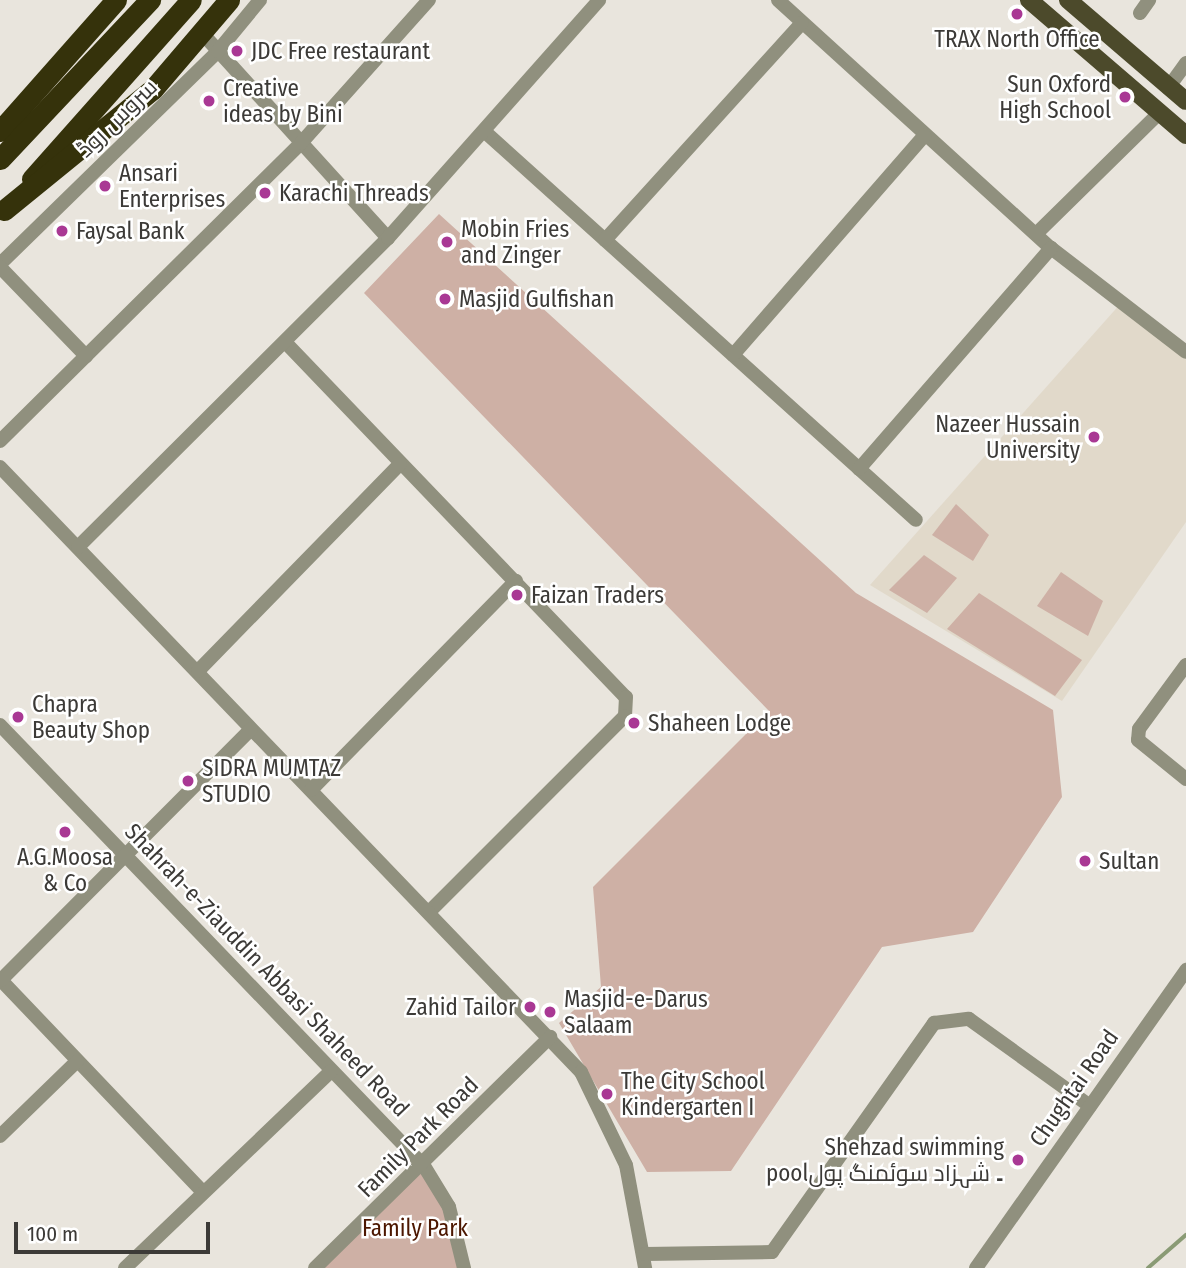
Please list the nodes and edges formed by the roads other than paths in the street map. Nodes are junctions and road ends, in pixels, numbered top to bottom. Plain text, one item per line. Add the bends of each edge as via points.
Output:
1 (116, 0) edge
2 (150, 0) edge
3 (191, 0) edge
4 (229, 0) edge
5 (260, 0) edge
6 (429, 0) edge
7 (599, 0) edge
8 (778, 0) edge
9 (1029, 0) edge
10 (1068, 0) edge
11 (1149, 0) edge
12 (1140, 13) dead end
13 (802, 23) junction
14 (202, 33) junction
15 (218, 51) junction
16 (1186, 63) edge
17 (1168, 88) junction
18 (1186, 102) edge
19 (1158, 114) junction
20 (0, 131) edge
21 (484, 131) junction
22 (1186, 135) edge
23 (924, 136) junction
24 (301, 144) junction
25 (0, 159) edge
26 (2, 212) edge
27 (1035, 234) junction
28 (388, 238) junction
29 (605, 240) junction
30 (1051, 248) junction
31 (0, 265) edge
32 (285, 342) junction
33 (1186, 352) edge
34 (733, 355) junction
35 (86, 356) junction
36 (0, 441) edge
37 (400, 464) junction
38 (0, 467) edge
39 (859, 469) junction
40 (916, 520) dead end
41 (78, 547) junction
42 (516, 581) junction
43 (1186, 665) edge
44 (198, 671) junction
45 (0, 725) edge
46 (251, 729) junction
47 (1186, 779) edge
48 (311, 790) junction
49 (126, 856) junction
50 (431, 910) junction
51 (1186, 970) edge
52 (0, 980) edge
53 (1180, 991) edge
54 (550, 1037) junction
55 (78, 1061) junction
56 (331, 1071) junction
57 (1090, 1106) junction
58 (0, 1136) edge
59 (424, 1166) junction
60 (203, 1192) junction
61 (645, 1261) edge
62 (125, 1268) edge
63 (315, 1268) edge
64 (464, 1268) edge
65 (976, 1268) edge

1 - 20 highway
2 - 25 highway
3 - 26 highway
4 - 14 highway
5 - 15 street, سروس روڈ
6 - 24 street
7 - 21 street
8 - 13 street
9 - 19 main road
10 - 17 main road
11 - 12 street
13 - 23 street
13 - 29 street
14 - 15 street
14 - 26 highway via 153,89
15 - 24 street
15 - 31 street, سروس روڈ
16 - 17 street
17 - 18 main road
19 - 22 main road
19 - 27 street
21 - 28 street
21 - 29 street
23 - 27 street
23 - 34 street
24 - 28 street
24 - 35 street
27 - 30 street
28 - 32 street
29 - 34 street
30 - 33 street
30 - 39 street
31 - 35 street
32 - 37 street
32 - 41 street
34 - 39 street
35 - 36 street
37 - 42 street
37 - 44 street
38 - 41 street
39 - 40 street
41 - 44 street
42 - 48 street
42 - 50 street via 626,697 628,707
43 - 47 street via 1139,729 1138,740
44 - 46 street
45 - 49 street, Shahrah-e-Ziauddin Abbasi Shaheed Road
46 - 48 street
46 - 49 street
48 - 50 street
49 - 52 street
49 - 56 street, Shahrah-e-Ziauddin Abbasi Shaheed Road
50 - 54 street
51 - 53 street, Chughtai Road
52 - 55 street
53 - 57 street, Chughtai Road
54 - 59 street, Family Park Road
54 - 61 street via 604,1110 626,1165
55 - 58 street
55 - 60 street
56 - 59 street, Shahrah-e-Ziauddin Abbasi Shaheed Road
56 - 60 street
57 - 61 street via 969,1019 934,1023 772,1252
57 - 65 street, Chughtai Road
59 - 63 street, Family Park Road
59 - 64 street, Shahrah-e-Ziauddin Abbasi Shaheed Road via 449,1207
60 - 62 street

